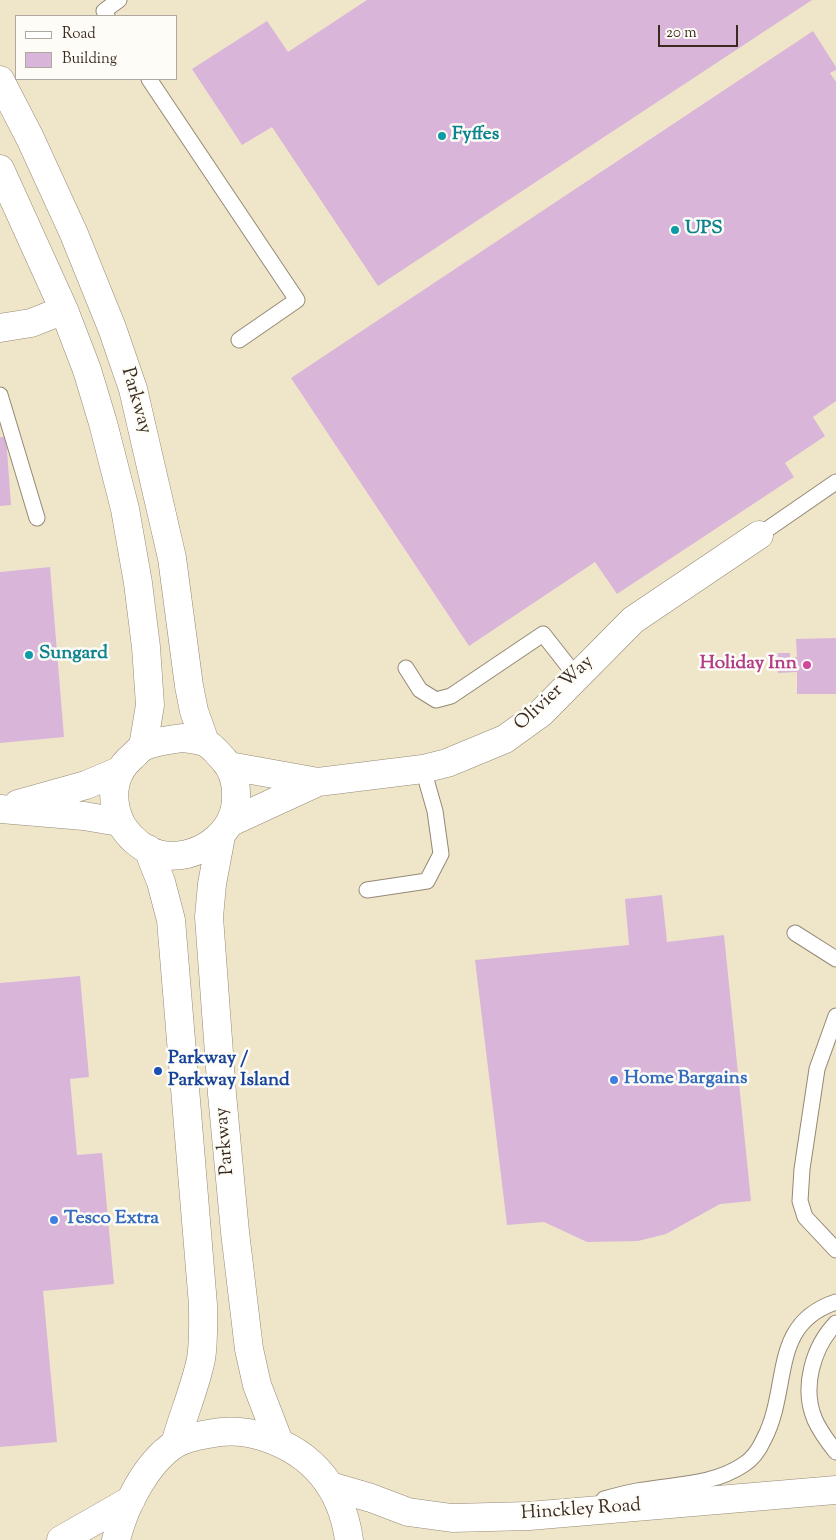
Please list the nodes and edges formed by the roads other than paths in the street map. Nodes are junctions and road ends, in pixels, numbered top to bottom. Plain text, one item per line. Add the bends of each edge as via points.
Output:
1 (119, 0) edge
2 (106, 15) edge
3 (0, 80) edge
4 (150, 80) edge
5 (0, 169) edge
6 (64, 310) junction
7 (0, 328) edge
8 (239, 340) dead end
9 (0, 395) edge
10 (836, 482) edge
11 (37, 518) dead end
12 (759, 535) joint
13 (406, 668) dead end
14 (576, 676) junction
15 (204, 742) junction
16 (143, 747) junction
17 (229, 766) junction
18 (423, 769) junction
19 (120, 771) junction
20 (318, 782) junction
21 (4, 808) edge
22 (119, 822) junction
23 (226, 829) junction
24 (148, 850) junction
25 (367, 890) dead end
26 (795, 933) dead end
27 (836, 959) edge
28 (836, 1016) edge
29 (836, 1250) edge
30 (836, 1302) edge
31 (836, 1323) edge
32 (279, 1442) junction
33 (176, 1444) junction
34 (836, 1452) edge
35 (330, 1486) junction
36 (836, 1490) edge
37 (131, 1500) junction
38 (529, 1516) junction
39 (61, 1540) edge
40 (116, 1540) edge
41 (350, 1540) edge

1 - 2 lane via 104,11
3 - 15 main road, Parkway via 74,234 133,389 172,558 189,686
4 - 8 lane via 297,300
5 - 6 main road, Parkway
6 - 7 main road via 31,323
6 - 16 main road, Parkway via 87,370 125,509 146,647 150,705
9 - 11 lane
10 - 12 lane
12 - 14 main road, Olivier Way via 633,620
13 - 14 lane via 420,690 436,700 451,696 543,634
14 - 18 main road, Olivier Way via 541,713 505,738 447,763
15 - 16 main road via 182,738
15 - 17 main road
16 - 19 main road
17 - 20 main road, Olivier Way
17 - 23 main road via 236,783 237,803
18 - 20 main road, Olivier Way
18 - 25 lane via 435,811 441,854 427,881
19 - 21 main road via 86,785
19 - 22 main road via 114,784
20 - 23 main road, Olivier Way
21 - 22 main road
22 - 24 main road via 129,836
23 - 24 main road via 202,849 180,856
23 - 32 main road, Parkway via 212,884 209,917 222,1094 249,1349 257,1385
24 - 33 main road, Parkway via 171,920 203,1305 201,1359
26 - 27 lane
28 - 29 lane via 817,1069 800,1201 805,1217
30 - 38 lane via 809,1316 795,1331 787,1350 769,1430 760,1448 746,1464 706,1481 638,1491
31 - 34 lane via 827,1334 811,1369 808,1394 814,1418
32 - 33 main road via 241,1431 193,1436
32 - 35 main road via 306,1458
33 - 37 main road via 153,1465
35 - 38 main road, Hinckley Road via 408,1512 452,1518
35 - 41 main road via 342,1507
36 - 38 main road, Hinckley Road
37 - 39 main road
37 - 40 main road

